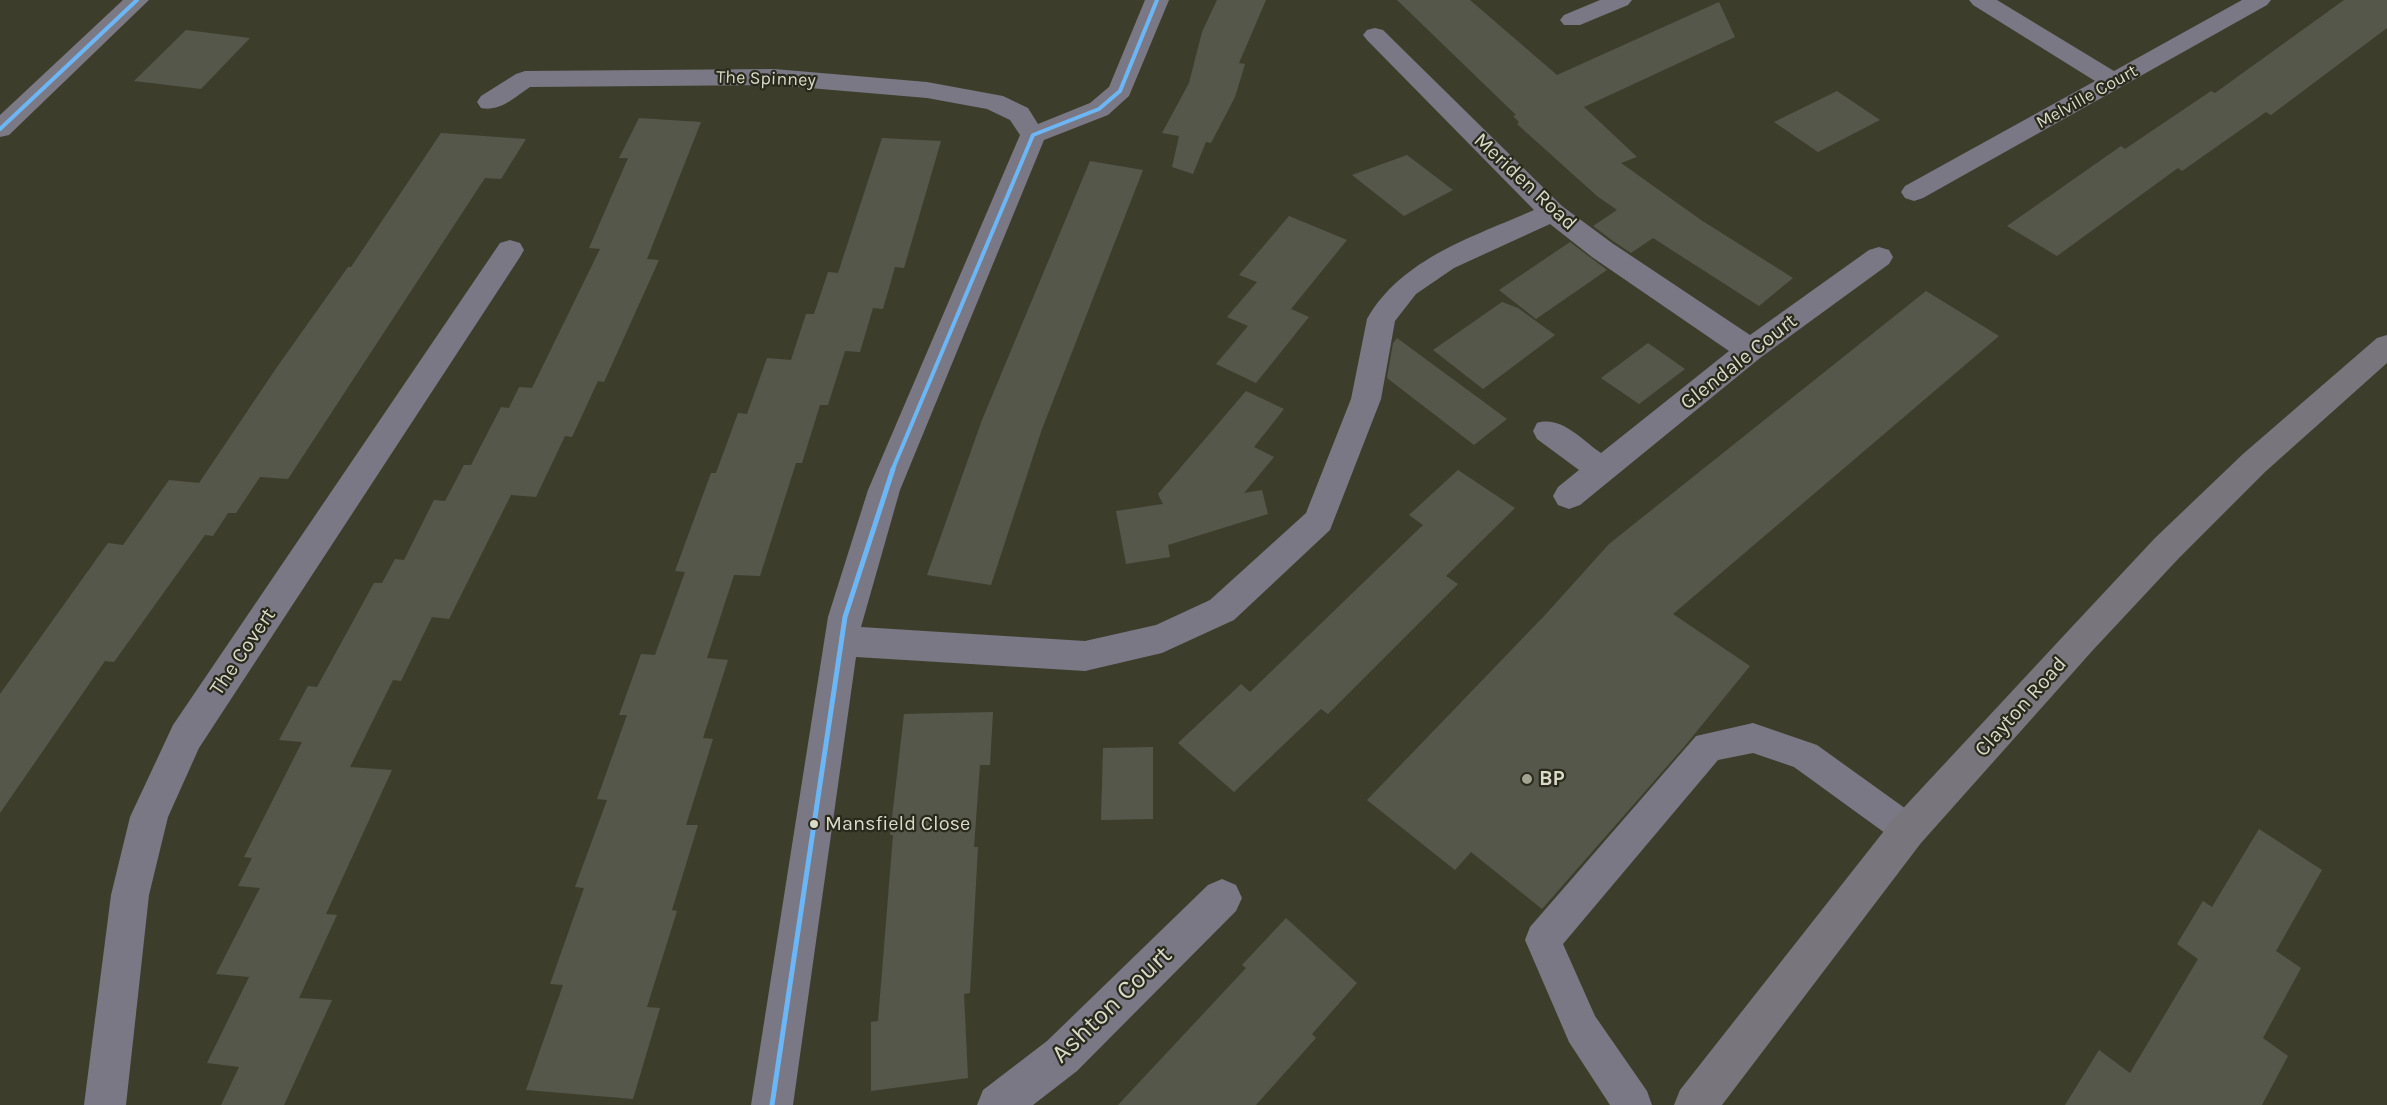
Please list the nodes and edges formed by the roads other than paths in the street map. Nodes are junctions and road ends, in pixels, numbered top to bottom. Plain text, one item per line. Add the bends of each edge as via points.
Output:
1 (137, 0) edge
2 (1157, 0) edge
3 (1620, 0) edge
4 (1981, 0) edge
5 (2259, 0) edge
6 (1572, 20) dead end
7 (1375, 35) dead end
8 (2115, 82) junction
9 (490, 102) dead end
10 (0, 129) edge
11 (1033, 135) junction
12 (1914, 192) dead end
13 (1552, 212) junction
14 (510, 250) dead end
15 (1879, 257) dead end
16 (2387, 346) edge
17 (1750, 350) junction
18 (1548, 431) dead end
19 (1601, 470) junction
20 (1569, 496) dead end
21 (841, 641) junction
22 (1908, 830) junction
23 (1222, 898) dead end
24 (105, 1105) edge
25 (772, 1105) edge
26 (998, 1105) edge
27 (1633, 1105) edge
28 (1695, 1105) edge

1 - 10 street
2 - 11 street via 1120,90 1099,109
3 - 6 street
4 - 8 street
5 - 8 street, Melville Court
7 - 13 street, Meriden Road
8 - 12 street, Melville Court
9 - 11 street, The Spinney via 525,79 774,77 927,90 994,102 1019,114
11 - 21 street via 884,490
13 - 17 street, Meriden Road
13 - 21 street via 1444,261 1406,287 1381,319 1366,399 1319,521 1222,610 1162,638 1085,656
14 - 24 street, The Covert via 186,737 149,817 130,895
15 - 17 street, Glendale Court
16 - 22 main road, Clayton Road via 2254,463 2167,548
17 - 19 street, Glendale Court
18 - 19 street
19 - 20 street, Glendale Court
21 - 25 street
22 - 27 lane via 1805,756 1753,738 1708,747 1543,940 1582,1029
22 - 28 main road, Clayton Road
23 - 26 street, Ashton Court via 1062,1056

